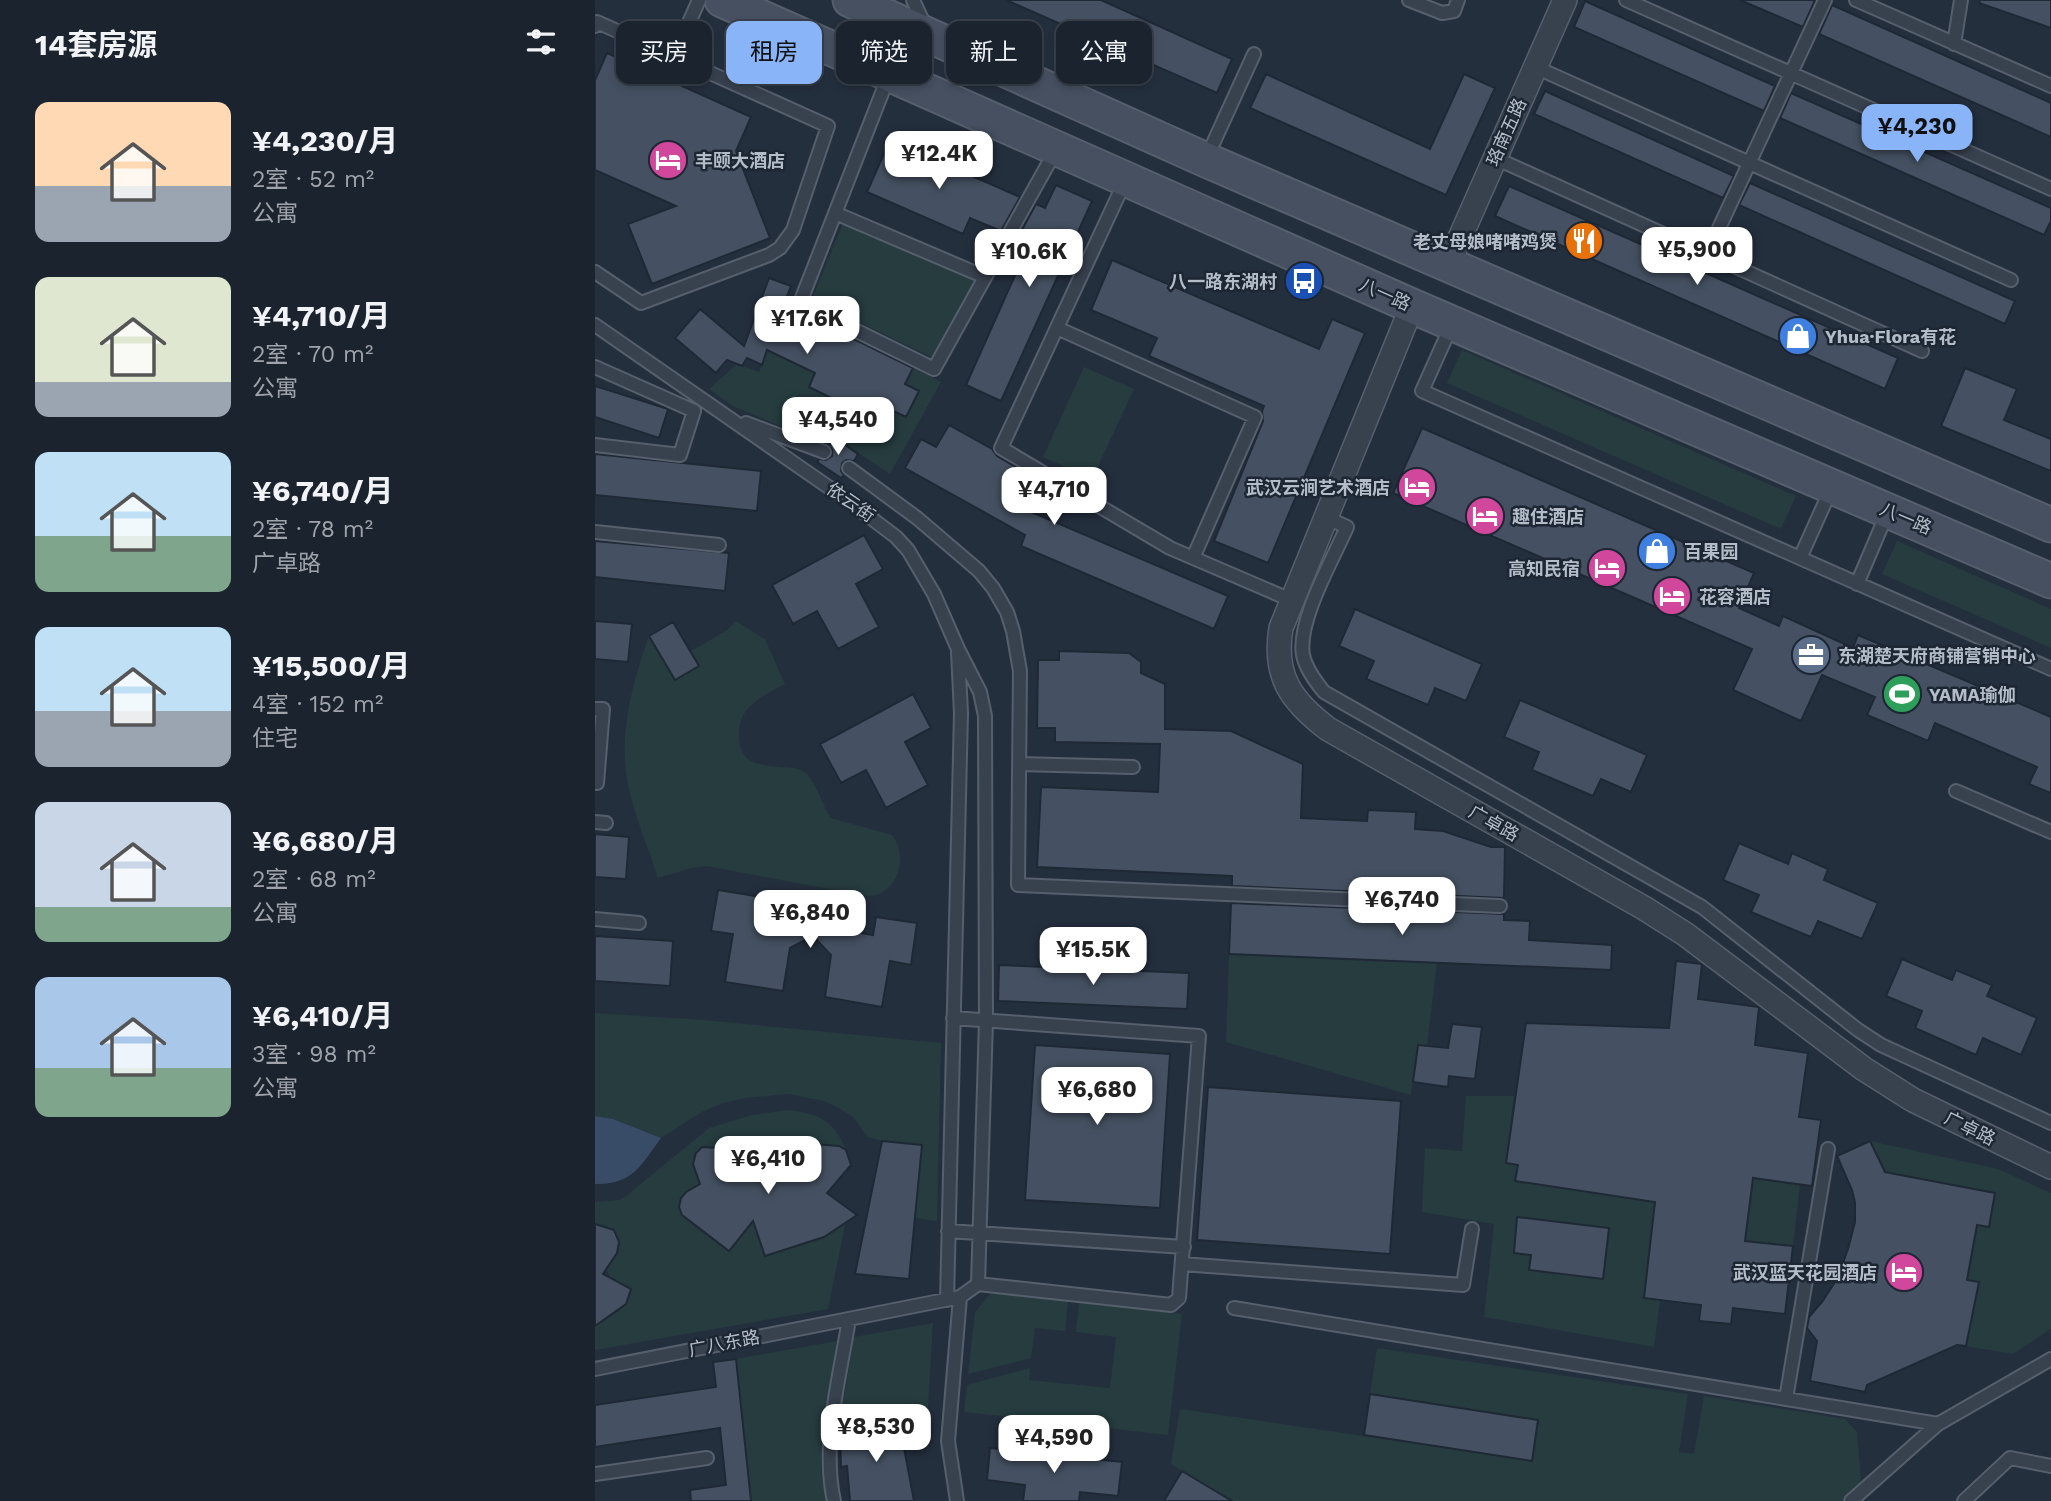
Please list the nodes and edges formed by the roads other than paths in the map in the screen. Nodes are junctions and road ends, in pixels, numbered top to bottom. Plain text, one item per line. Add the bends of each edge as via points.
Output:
1 (699, 0) edge
2 (722, 0) edge
3 (849, 0) edge
4 (913, 0) edge
5 (1409, 0) edge
6 (1458, 0) edge
7 (1565, 0) edge
8 (1626, 0) edge
9 (1825, 0) edge
10 (1856, 0) edge
11 (1961, 0) edge
12 (690, 21) edge
13 (896, 21) edge
14 (922, 21) edge
15 (595, 26) edge
16 (616, 30) edge
17 (932, 37) edge
18 (1954, 44) junction
19 (836, 51) edge
20 (1254, 54) dead end
21 (1535, 68) junction
22 (712, 73) edge
23 (1791, 74) junction
24 (885, 84) edge
25 (910, 84) edge
26 (2051, 86) edge
27 (1056, 148) junction
28 (1495, 159) junction
29 (1206, 160) junction
30 (1749, 163) junction
31 (1126, 179) junction
32 (2051, 189) edge
33 (835, 213) junction
34 (1707, 254) junction
35 (1448, 265) junction
36 (595, 272) edge
37 (985, 277) junction
38 (2011, 280) dead end
39 (1412, 306) junction
40 (1452, 324) junction
41 (595, 325) edge
42 (1057, 328) junction
43 (1922, 351) dead end
44 (595, 368) edge
45 (729, 417) junction
46 (595, 445) edge
47 (824, 452) dead end
48 (849, 467) dead end
49 (1832, 487) junction
50 (1888, 511) junction
51 (1325, 517) junction
52 (2051, 525) edge
53 (595, 532) edge
54 (719, 545) dead end
55 (1193, 558) junction
56 (1800, 558) junction
57 (2051, 581) edge
58 (1857, 584) junction
59 (1291, 600) junction
60 (958, 649) junction
61 (2051, 669) edge
62 (595, 709) edge
63 (1019, 764) junction
64 (1133, 767) dead end
65 (595, 783) edge
66 (1956, 791) dead end
67 (2051, 832) edge
68 (1500, 906) dead end
69 (595, 919) edge
70 (639, 923) dead end
71 (953, 1018) junction
72 (986, 1021) junction
73 (2051, 1123) edge
74 (1828, 1149) dead end
75 (2051, 1167) edge
76 (1472, 1229) dead end
77 (948, 1231) junction
78 (979, 1231) junction
79 (1184, 1247) junction
80 (1182, 1264) junction
81 (978, 1284) junction
82 (960, 1297) junction
83 (947, 1300) junction
84 (1234, 1308) dead end
85 (845, 1320) junction
86 (2051, 1359) edge
87 (599, 1367) edge
88 (1786, 1399) junction
89 (1938, 1424) junction
90 (708, 1458) dead end
91 (2051, 1466) edge
92 (595, 1474) edge
93 (834, 1501) edge
94 (957, 1501) edge
95 (1851, 1501) edge
96 (1964, 1501) edge

1 - 12 lane
2 - 19 main road, 八一路
3 - 13 main road
4 - 14 lane
5 - 6 lane via 1445,14 1454,11
7 - 21 street, 珞南五路
8 - 23 lane
9 - 23 lane
10 - 18 lane
11 - 18 lane
15 - 16 lane via 597,22
17 - 29 main road
18 - 26 lane
20 - 29 lane
21 - 28 street, 珞南五路
21 - 30 lane
22 - 36 lane via 828,126 793,230 780,248 768,255 641,303
23 - 30 lane
23 - 32 lane
24 - 33 lane
25 - 27 main road, 八一路
27 - 31 main road, 八一路
27 - 37 lane
28 - 34 lane
28 - 35 street, 珞南五路
29 - 35 main road
30 - 34 lane
30 - 38 lane
31 - 39 main road, 八一路
31 - 42 lane
33 - 37 lane
33 - 37 lane via 800,303 935,369
34 - 43 lane
35 - 52 main road
39 - 40 main road, 八一路
39 - 51 street, 广卓路
40 - 49 main road, 八一路
40 - 56 lane via 1422,391
41 - 45 lane, 依云街
42 - 55 lane via 1001,448
42 - 55 lane via 1255,417
44 - 46 lane via 694,411 680,455
45 - 47 lane
45 - 60 lane, 依云街 via 895,537 918,565
48 - 63 lane via 979,571 1000,599 1013,631 1020,671
49 - 50 main road, 八一路
49 - 56 lane
50 - 57 main road, 八一路
50 - 58 lane
51 - 59 street, 广卓路
51 - 73 lane via 1347,527 1307,619 1302,645 1309,671 1324,692 1702,907 1881,1045
53 - 54 lane
55 - 59 lane
56 - 58 lane
58 - 61 lane
59 - 75 street, 广卓路 via 1279,638 1281,673 1295,699 1328,729 1685,934 1864,1069 1913,1100
60 - 71 lane via 961,713
60 - 72 lane, 依云街 via 980,692 985,716
62 - 65 lane via 603,709
63 - 64 lane
63 - 68 lane via 1018,885
66 - 67 lane
69 - 70 lane
71 - 72 lane
71 - 77 lane
72 - 78 lane, 依云街
72 - 79 lane via 1199,1036
74 - 88 lane
76 - 80 lane via 1463,1285
77 - 78 lane
77 - 83 lane
78 - 79 lane
78 - 81 lane, 依云街
79 - 80 lane
80 - 81 lane via 1179,1298 1171,1305
81 - 82 lane
82 - 83 lane, 广八东路
82 - 94 lane via 948,1441
83 - 85 lane, 广八东路
84 - 88 lane
85 - 87 lane, 广八东路
85 - 93 lane via 829,1446
86 - 89 lane
88 - 89 lane
89 - 95 lane
90 - 92 lane
91 - 96 lane via 2010,1458

